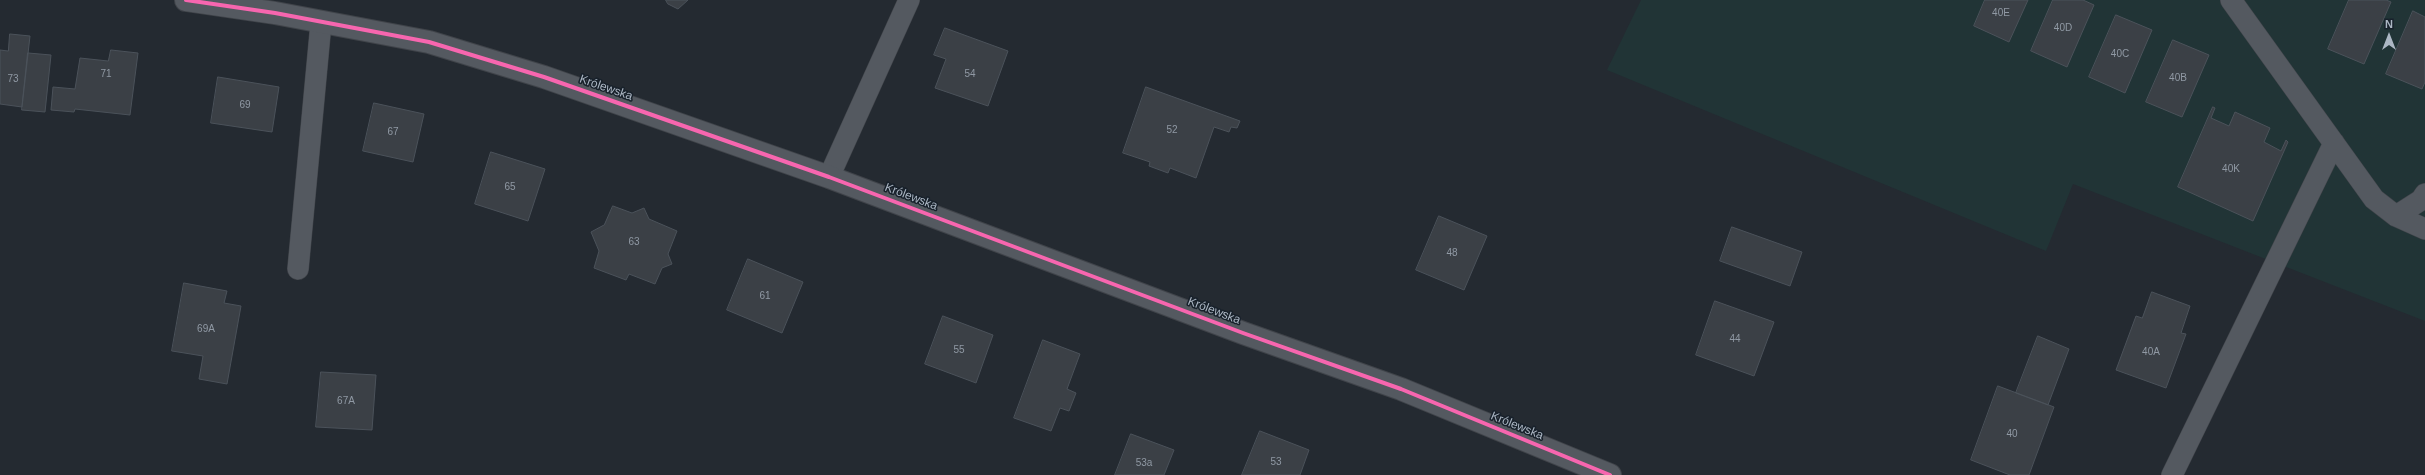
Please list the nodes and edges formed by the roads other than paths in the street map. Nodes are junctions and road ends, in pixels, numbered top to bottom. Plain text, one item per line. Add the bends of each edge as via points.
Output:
1 (186, 0) edge
2 (909, 0) edge
3 (2231, 0) edge
4 (321, 22) junction
5 (2334, 143) junction
6 (829, 177) junction
7 (2425, 194) edge
8 (2396, 216) junction
9 (2425, 229) edge
10 (298, 269) dead end
11 (1610, 475) edge
12 (2172, 475) edge

1 - 4 street, Królewska
2 - 6 lane
3 - 5 lane
4 - 6 street, Królewska via 429,42 544,77
4 - 10 lane
5 - 8 lane via 2374,199
5 - 12 lane
6 - 11 street, Królewska via 1243,333 1401,389
7 - 8 lane via 2421,200
8 - 9 lane

